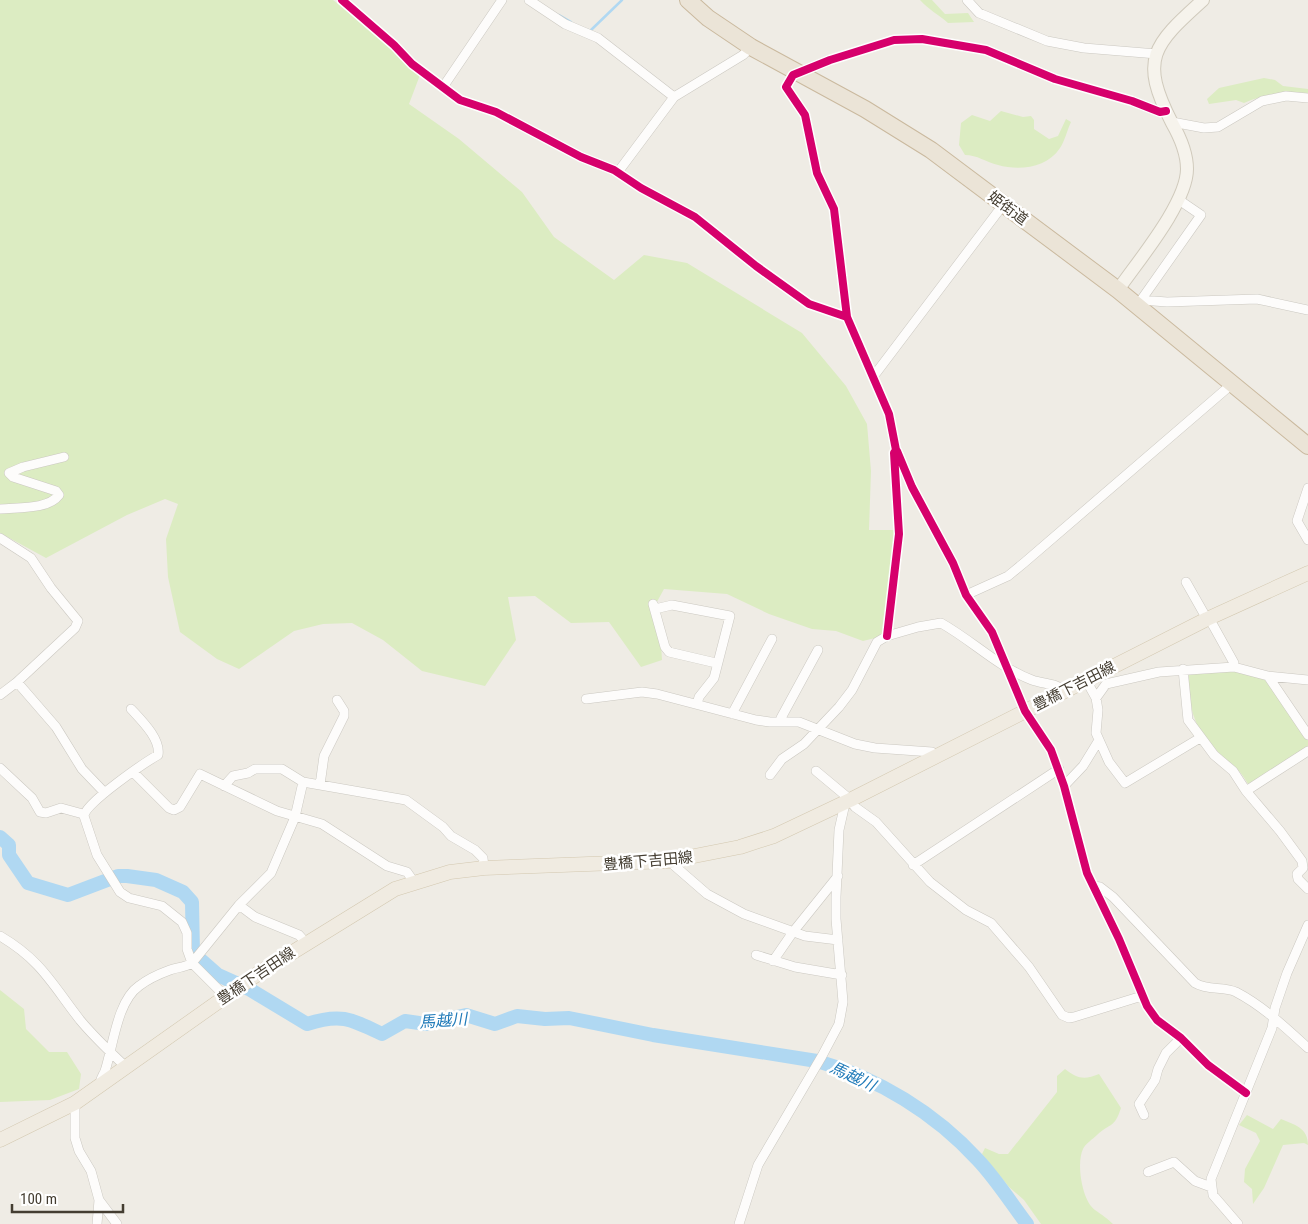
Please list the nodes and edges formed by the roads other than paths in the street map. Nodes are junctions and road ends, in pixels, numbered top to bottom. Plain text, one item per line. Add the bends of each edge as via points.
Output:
1 (342, 0) edge
2 (502, 0) edge
3 (529, 0) edge
4 (688, 0) edge
5 (967, 0) edge
6 (1203, 0) edge
7 (751, 47) junction
8 (1157, 54) junction
9 (799, 74) junction
10 (443, 87) junction
11 (674, 97) junction
12 (1308, 98) edge
13 (1169, 116) junction
14 (618, 172) junction
15 (1179, 200) junction
16 (1003, 205) junction
17 (1118, 290) junction
18 (1139, 303) junction
19 (1308, 310) edge
20 (847, 317) junction
21 (873, 373) junction
22 (1232, 384) junction
23 (1308, 446) edge
24 (896, 450) junction
25 (64, 457) dead end
26 (1308, 488) edge
27 (0, 509) edge
28 (0, 538) edge
29 (1308, 540) edge
30 (1308, 573) edge
31 (1186, 582) dead end
32 (966, 596) junction
33 (1208, 618) junction
34 (887, 636) junction
35 (772, 639) dead end
36 (818, 650) dead end
37 (716, 663) junction
38 (1234, 667) junction
39 (1184, 669) junction
40 (1008, 670) junction
41 (1268, 676) junction
42 (1086, 680) junction
43 (1308, 680) edge
44 (17, 682) junction
45 (1065, 691) junction
46 (0, 695) edge
47 (1096, 698) junction
48 (586, 699) dead end
49 (337, 700) dead end
50 (697, 704) junction
51 (132, 709) dead end
52 (1025, 711) junction
53 (732, 714) junction
54 (781, 722) junction
55 (820, 728) junction
56 (1308, 736) edge
57 (1200, 738) junction
58 (1099, 740) junction
59 (1308, 751) edge
60 (936, 757) junction
61 (0, 768) edge
62 (1059, 770) junction
63 (816, 771) dead end
64 (134, 773) junction
65 (770, 775) dead end
66 (303, 782) junction
67 (320, 785) junction
68 (224, 786) junction
69 (1064, 786) junction
70 (1246, 791) junction
71 (104, 792) junction
72 (846, 802) junction
73 (83, 814) junction
74 (295, 817) junction
75 (669, 861) junction
76 (913, 865) junction
77 (484, 868) junction
78 (838, 876) junction
79 (414, 882) junction
80 (1094, 886) junction
81 (1308, 889) edge
82 (239, 905) junction
83 (1308, 926) edge
84 (793, 932) junction
85 (0, 936) edge
86 (838, 940) junction
87 (306, 943) junction
88 (756, 955) dead end
89 (195, 959) junction
90 (773, 961) junction
91 (842, 975) junction
92 (226, 996) junction
93 (1142, 996) junction
94 (1274, 1019) junction
95 (1181, 1038) junction
96 (1308, 1048) edge
97 (109, 1051) junction
98 (126, 1067) junction
99 (101, 1085) junction
100 (1246, 1093) junction
101 (74, 1103) junction
102 (1144, 1116) dead end
103 (0, 1140) edge
104 (1148, 1172) dead end
105 (1211, 1187) junction
106 (99, 1200) junction
107 (1231, 1216) junction
108 (97, 1224) edge
109 (117, 1224) edge
110 (739, 1224) edge
111 (1224, 1224) edge
112 (1238, 1224) edge

1 - 10 street via 394,44 412,64
2 - 10 street
3 - 11 street via 565,24 598,38
4 - 7 highway, 姫街道
5 - 8 street via 979,13 1046,41 1084,48
6 - 8 street via 1169,33
7 - 9 highway, 姫街道
7 - 11 street
8 - 13 street via 1155,86
9 - 13 street via 830,60 894,40 922,39 986,50 1055,79 1132,101
9 - 16 highway, 姫街道 via 902,131
9 - 20 street via 793,75 786,87 805,115 817,174 834,209
10 - 14 street via 460,100 519,123 581,158
11 - 14 street
12 - 13 street via 1286,96 1262,101 1218,127 1204,128
13 - 15 street via 1185,152 1187,170
14 - 20 street via 695,217 809,304
15 - 17 street
15 - 18 street via 1200,215
16 - 17 highway, 姫街道
16 - 21 street
17 - 18 highway, 姫街道
18 - 19 street via 1257,299
18 - 22 highway, 姫街道
20 - 21 street
21 - 24 street via 889,414
22 - 23 highway, 姫街道
22 - 32 street via 1008,576
24 - 32 street via 953,563
24 - 34 street via 894,468 899,534
25 - 27 street via 9,473 56,491 59,495 55,500 47,504
26 - 29 street via 1297,521
28 - 44 street via 31,558 78,621 75,628
30 - 33 main road, 豊橋下吉田線
31 - 33 street
32 - 40 street via 992,632
33 - 38 street
33 - 42 main road, 豊橋下吉田線
34 - 40 street via 941,623
34 - 55 street via 877,642 852,690
35 - 53 street
36 - 54 street
37 - 37 street via 730,616 672,605 654,606 669,652
37 - 50 street via 714,678
38 - 39 street
38 - 41 street
39 - 47 street via 1106,684
39 - 57 street via 1188,720
40 - 45 street via 1034,681 1060,686
40 - 52 street
41 - 43 street
41 - 56 street
42 - 45 main road, 豊橋下吉田線
42 - 47 street
44 - 46 street
44 - 71 street via 56,727 82,768
45 - 52 main road, 豊橋下吉田線
47 - 58 street
48 - 50 street via 642,692
49 - 67 street via 344,716 324,756
50 - 53 street
51 - 64 street via 159,750 158,755
52 - 60 main road, 豊橋下吉田線
52 - 62 street
53 - 54 street
54 - 55 street via 799,722
55 - 60 street via 855,744 884,750 932,752
55 - 65 street via 782,759
57 - 58 street via 1124,784
57 - 70 street via 1233,771
58 - 69 street via 1083,766
59 - 70 street
60 - 72 main road, 豊橋下吉田線
61 - 73 street via 29,794 40,812 61,808
62 - 69 street
62 - 76 street
63 - 72 street
64 - 68 street via 168,808 174,810 180,808 200,774
64 - 71 street
66 - 67 street
66 - 68 street via 282,769 255,768 233,776
66 - 74 street
67 - 77 street via 406,800 451,836 475,850 483,858
68 - 74 street
69 - 80 street via 1083,859
70 - 81 street via 1302,861 1298,879
71 - 73 street
72 - 75 main road, 豊橋下吉田線 via 774,836 740,847
72 - 76 street via 886,833
72 - 78 street via 838,838
73 - 89 street via 97,855 124,896 162,906 182,922 187,933 187,949
74 - 79 street via 322,824 387,866 406,872
74 - 82 street via 271,873
75 - 77 main road, 豊橋下吉田線
75 - 84 street via 715,899 762,922
76 - 93 street via 966,910 991,923 1029,967 1062,1015 1074,1017
77 - 79 main road, 豊橋下吉田線 via 450,872
78 - 84 street
78 - 86 street
79 - 87 main road, 豊橋下吉田線 via 376,900
80 - 93 street
80 - 94 street via 1113,897 1195,982 1207,988 1234,991
82 - 87 street via 260,920 299,935
82 - 89 street
83 - 94 street via 1287,973
84 - 86 street
84 - 90 street
85 - 97 street via 43,969 78,1018
86 - 91 street
87 - 92 main road, 豊橋下吉田線
88 - 90 street
89 - 92 street
89 - 97 street via 135,989 122,1012
90 - 91 street
91 - 110 street via 843,1002 839,1024 758,1165
92 - 98 main road, 豊橋下吉田線
93 - 95 street via 1157,1020
94 - 96 street
94 - 100 street
95 - 100 street via 1208,1065
95 - 102 street via 1166,1053 1140,1104
97 - 98 street
97 - 99 street
98 - 99 main road, 豊橋下吉田線
99 - 101 main road, 豊橋下吉田線
100 - 105 street
101 - 103 main road, 豊橋下吉田線
101 - 106 street via 75,1138 91,1171
104 - 105 street via 1174,1162 1195,1181
105 - 107 street via 1213,1196
106 - 108 street
106 - 109 street
107 - 111 street
107 - 112 street

